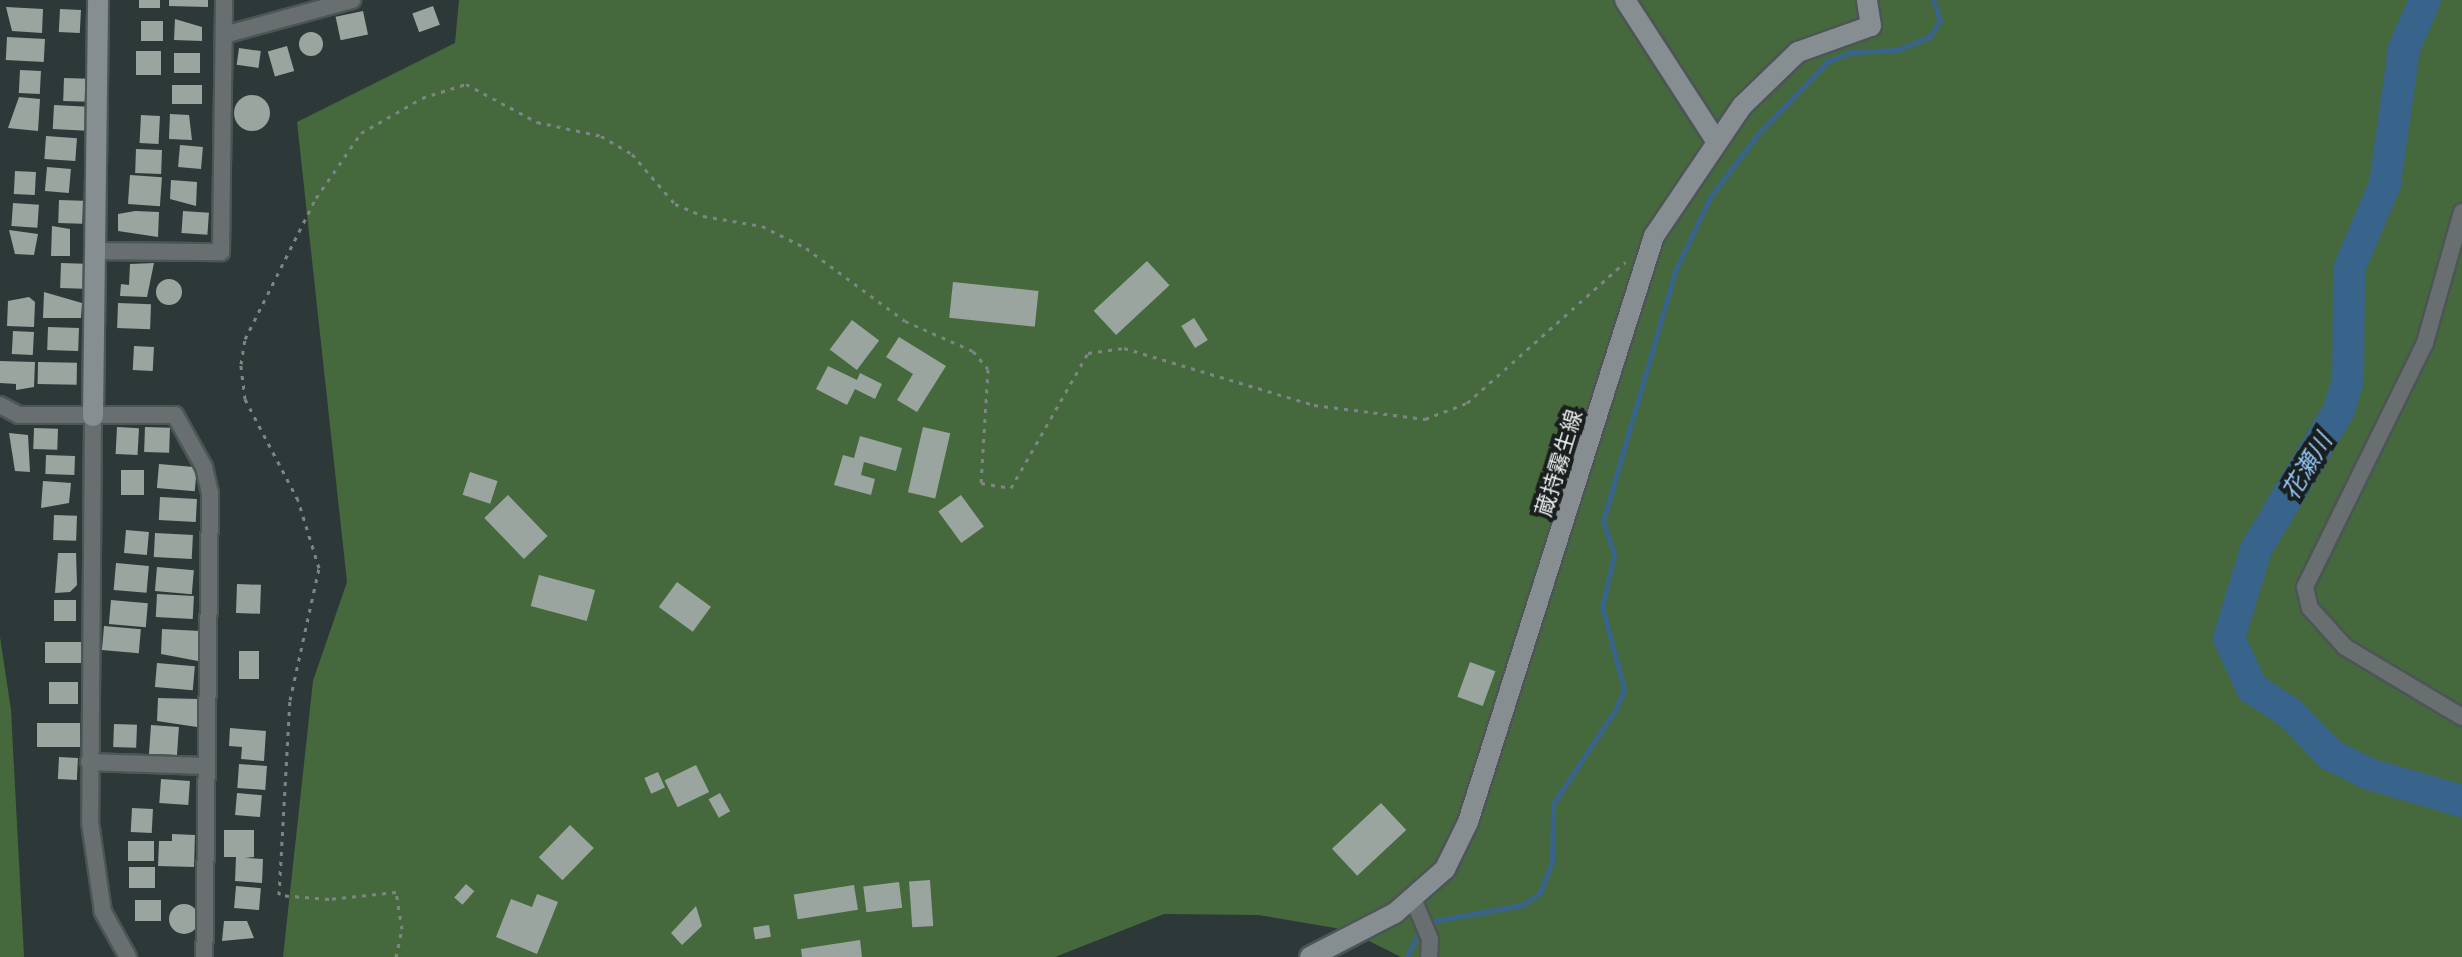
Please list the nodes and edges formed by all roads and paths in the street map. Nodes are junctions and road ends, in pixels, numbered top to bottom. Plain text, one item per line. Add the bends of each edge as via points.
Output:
1 (98, 0) edge
2 (224, 0) edge
3 (1625, 0) edge
4 (1867, 0) edge
5 (346, 1) edge
6 (224, 35) junction
7 (1715, 139) junction
8 (2462, 212) edge
9 (96, 251) junction
10 (1631, 257) dead end
11 (0, 405) edge
12 (93, 416) junction
13 (2462, 717) edge
14 (89, 762) junction
15 (205, 766) junction
16 (1416, 906) junction
17 (128, 957) edge
18 (204, 957) edge
19 (396, 957) edge
20 (1310, 957) edge
21 (1429, 957) edge

1 - 9 main road
2 - 6 street
3 - 7 main road
4 - 7 main road, 蔵持霧生線 via 1871,26 1798,52
5 - 6 street
6 - 9 street via 221,252
7 - 16 main road, 蔵持霧生線 via 1654,236 1468,822 1445,869
8 - 13 street via 2425,343 2305,587 2310,608 2345,647
9 - 12 main road
10 - 19 path via 1467,403 1425,419 1314,405 1124,348 1088,353 1011,488 981,483 988,369 973,351 905,321 849,286 806,248 762,226 703,216 675,204 632,154 601,136 537,122 466,84 422,98 361,133 316,198 245,339 241,364 245,399 298,500 319,568 290,700 279,895 329,899 396,892 402,929
11 - 12 street via 19,415
12 - 14 street
12 - 15 street via 175,415 204,467 210,493
14 - 15 street
14 - 17 street via 103,912
15 - 18 street
16 - 20 main road, 蔵持霧生線
16 - 21 street via 1430,939

